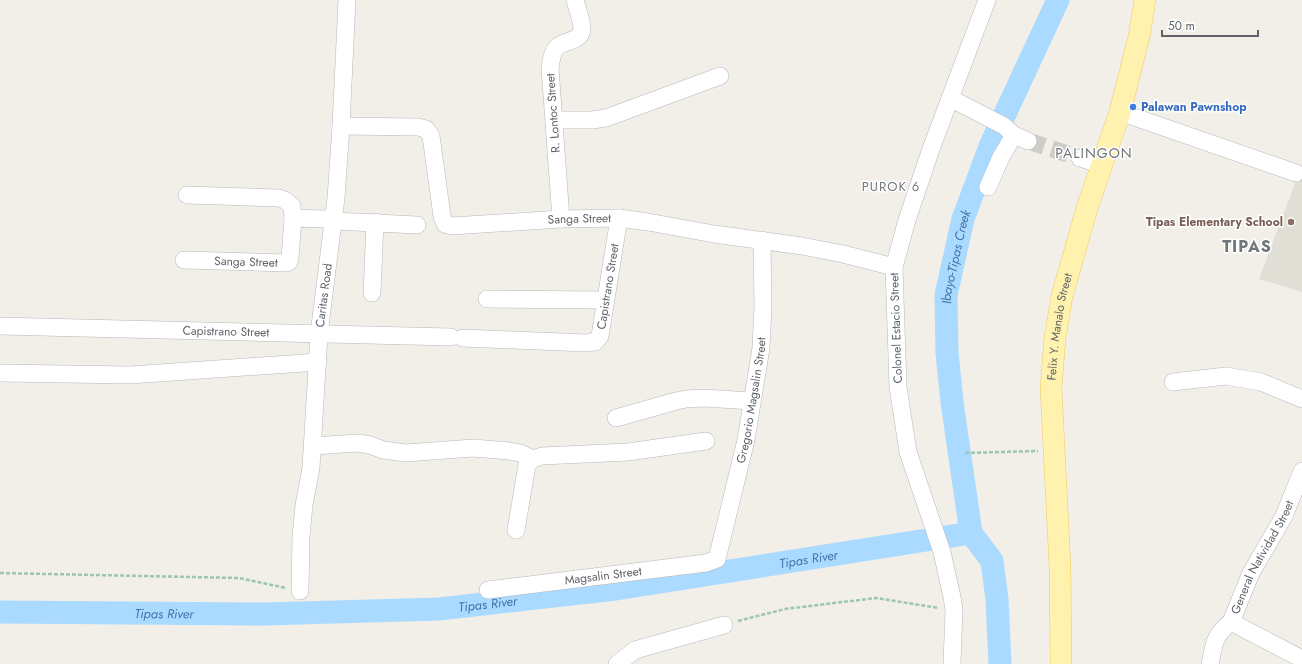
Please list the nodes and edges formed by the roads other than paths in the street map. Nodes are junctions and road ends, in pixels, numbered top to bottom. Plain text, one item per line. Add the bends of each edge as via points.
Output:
1 (347, 0) edge
2 (575, 0) edge
3 (987, 0) edge
4 (1145, 0) edge
5 (720, 76) dead end
6 (950, 98) junction
7 (1120, 112) junction
8 (554, 120) junction
9 (341, 126) junction
10 (1080, 158) tunnel mouth
11 (1102, 165) junction
12 (1296, 173) dead end
13 (988, 187) dead end
14 (187, 195) dead end
15 (293, 218) junction
16 (619, 218) junction
17 (561, 219) junction
18 (336, 221) junction
19 (375, 222) junction
20 (418, 224) dead end
21 (762, 240) junction
22 (184, 260) dead end
23 (894, 267) junction
24 (372, 293) dead end
25 (487, 299) dead end
26 (605, 300) junction
27 (0, 326) edge
28 (319, 334) junction
29 (318, 362) junction
30 (0, 373) edge
31 (1173, 382) dead end
32 (1302, 399) edge
33 (752, 401) junction
34 (616, 418) dead end
35 (706, 442) dead end
36 (313, 446) junction
37 (533, 459) junction
38 (1302, 471) edge
39 (516, 530) dead end
40 (716, 559) joint
41 (488, 590) dead end
42 (300, 591) road end
43 (1231, 622) junction
44 (724, 625) road end
45 (1296, 660) edge
46 (617, 664) edge
47 (952, 664) edge
48 (1061, 664) edge
49 (1210, 664) edge

1 - 9 street, Caritas Road
2 - 8 street, R. Lontoc Street via 581,33 577,38 556,48 552,55 550,68
3 - 6 street, Colonel Estacio Street
4 - 7 main road, Felix Y. Manalo Street via 1139,37
5 - 8 street via 606,118
6 - 13 street via 1010,130
6 - 23 street, Colonel Estacio Street via 907,220
7 - 11 main road, Felix Y. Manalo Street
7 - 12 street
8 - 17 street, R. Lontoc Street
9 - 17 street, Sanga Street via 426,129 431,136 445,224 452,226
9 - 18 street, Caritas Road
10 - 11 street
11 - 48 main road, Felix Y. Manalo Street via 1062,296 1051,388 1060,567
14 - 15 street via 279,198 292,206
15 - 18 street
15 - 22 street, Sanga Street via 289,262
16 - 17 street, Sanga Street
16 - 21 street, Sanga Street
16 - 26 street, Capistrano Street
18 - 19 street
18 - 28 street, Caritas Road
19 - 20 street
19 - 24 street
21 - 23 street, Sanga Street via 844,254
21 - 33 street, Gregorio Magsalin Street via 764,306
23 - 47 street, Colonel Estacio Street via 898,387 908,452 942,552 952,597
25 - 26 street
26 - 28 street, Capistrano Street via 600,336 595,342
27 - 28 street, Capistrano Street
28 - 29 street, Caritas Road
29 - 30 street via 130,375
29 - 36 street, Caritas Road
31 - 32 street via 1226,376 1261,382
33 - 34 street via 704,398 676,400
33 - 40 street, Gregorio Magsalin Street via 746,440
35 - 37 street via 628,452 542,456
36 - 37 street via 358,443 406,453 473,448 509,450
36 - 42 street, Caritas Road via 301,536
37 - 39 street via 527,465
38 - 43 street, General Natividad Street via 1284,516 1251,573
40 - 41 street, Magsalin Street via 706,563
43 - 45 street
43 - 49 street via 1221,630 1215,641
44 - 46 street via 635,650

